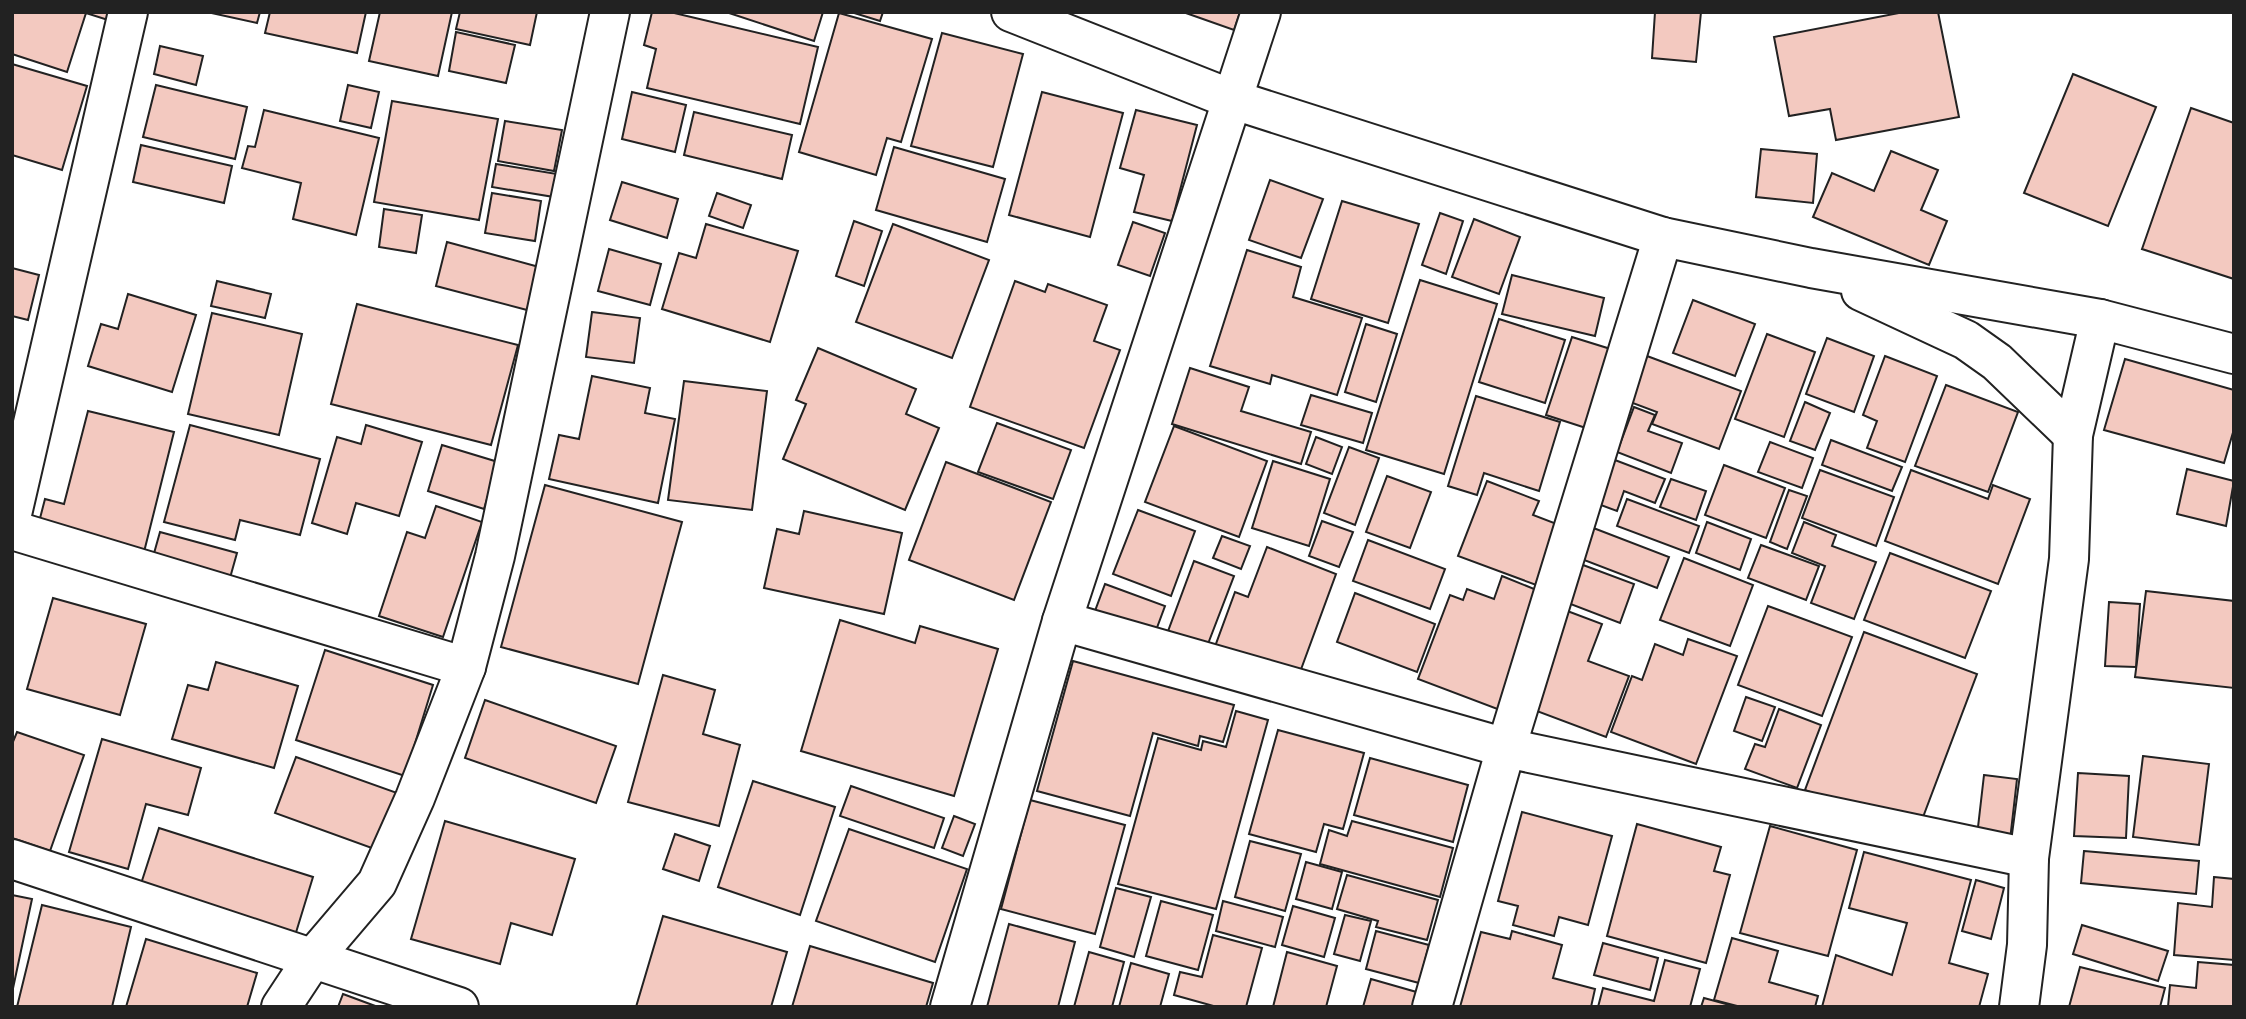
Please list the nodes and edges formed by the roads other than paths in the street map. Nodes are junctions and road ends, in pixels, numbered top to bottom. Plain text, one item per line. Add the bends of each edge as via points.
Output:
1 (128, 12) edge
2 (610, 12) edge
3 (1011, 12) edge
4 (1261, 12) edge
5 (1231, 99) junction
6 (1662, 237) junction
7 (1811, 268) junction
8 (2100, 319) junction
9 (2234, 354) edge
10 (2073, 435) junction
11 (12, 514) edge
12 (12, 530) edge
13 (1062, 621) junction
14 (466, 667) junction
15 (1506, 748) junction
16 (2029, 858) junction
17 (12, 859) edge
18 (314, 957) junction
19 (281, 1007) edge
20 (459, 1007) edge
21 (950, 1007) edge
22 (1432, 1007) edge
23 (2019, 1007) edge

1 - 11 street
2 - 14 street via 495,556
3 - 5 street
4 - 5 street
5 - 6 street
5 - 13 street
6 - 7 street
6 - 15 street
7 - 8 street
7 - 10 street via 1966,340 1997,362
8 - 9 street
8 - 10 street
10 - 16 street via 2069,559
12 - 14 street
13 - 15 street
13 - 21 street
14 - 18 street via 377,883
15 - 16 street
15 - 22 street
16 - 23 street
17 - 18 street
18 - 19 street
18 - 20 street

